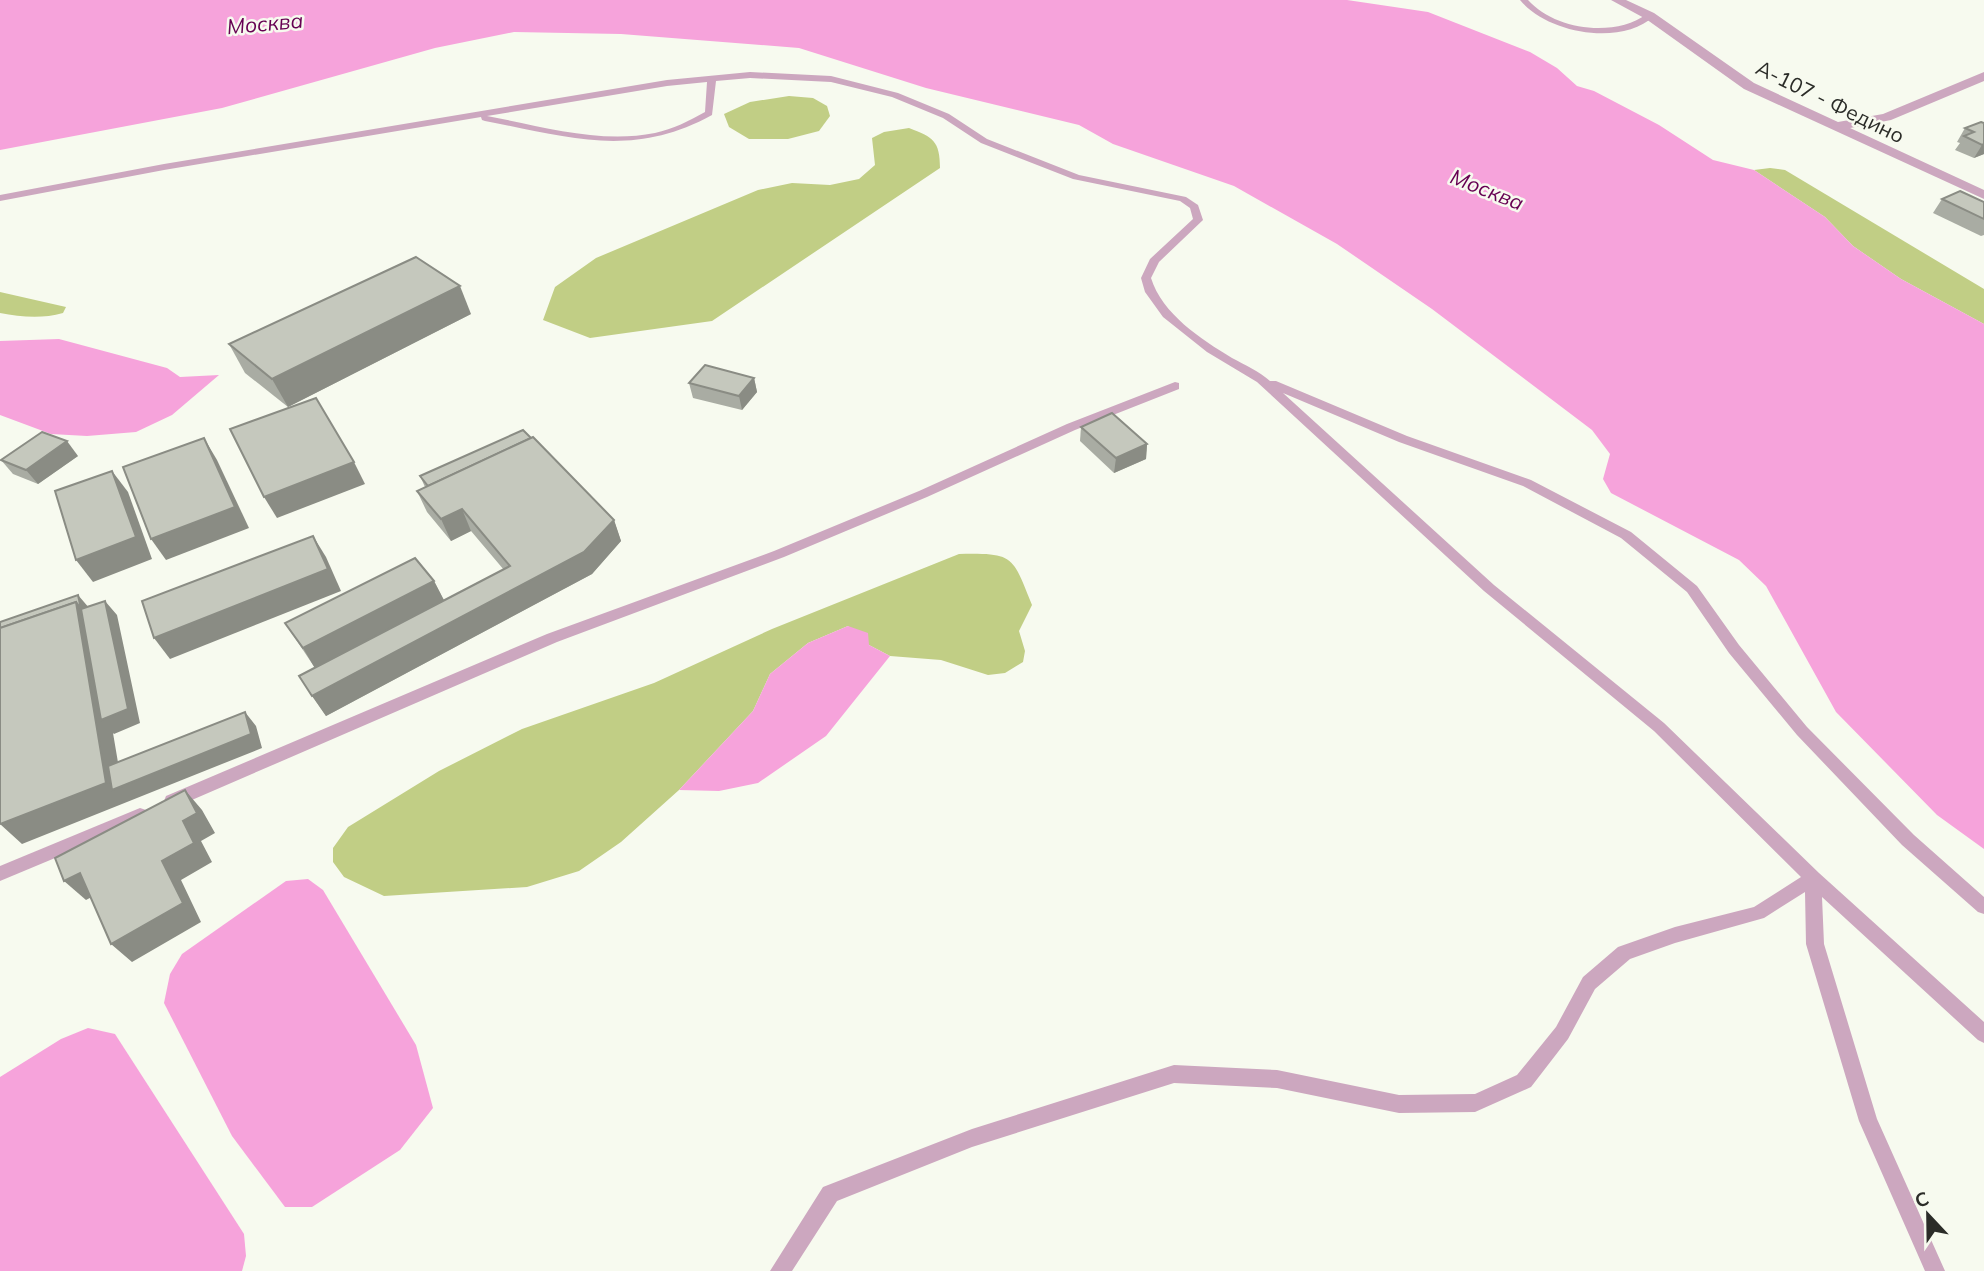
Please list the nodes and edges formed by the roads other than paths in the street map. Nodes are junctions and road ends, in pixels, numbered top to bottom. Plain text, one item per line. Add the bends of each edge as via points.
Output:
1 (1524, 0) edge
2 (1617, 0) edge
3 (1650, 16) junction
4 (1984, 76) edge
5 (712, 77) junction
6 (472, 116) junction
7 (1833, 127) junction
8 (1984, 195) edge
9 (0, 198) edge
10 (1261, 379) junction
11 (1175, 386) dead end
12 (0, 874) edge
13 (1813, 878) junction
14 (1984, 906) edge
15 (1984, 1034) edge
16 (780, 1271) edge
17 (1935, 1271) edge

1 - 3 lane via 1546,17 1580,29 1617,31 1642,25
2 - 3 street, А-107 - Федино
3 - 7 street, А-107 - Федино via 1749,86
4 - 7 street via 1886,117
5 - 6 lane
5 - 6 lane via 709,113 665,136 631,141 594,138
5 - 10 lane via 796,76 865,87 946,116 984,141 1076,177 1183,199 1195,207 1198,220 1154,261 1146,278 1150,292 1167,315 1211,350
6 - 9 lane
7 - 8 street, А-107 - Федино
10 - 13 lane via 1489,588 1659,727
10 - 14 lane via 1403,439 1527,484 1626,535 1692,589 1734,649 1802,731 1908,840
11 - 12 lane via 779,554 552,638
13 - 15 lane
13 - 16 lane via 1758,914 1624,953 1589,983 1562,1033 1524,1081 1475,1103 1399,1104 1277,1079 1174,1074 972,1138 830,1194
13 - 17 lane via 1815,944 1868,1121

